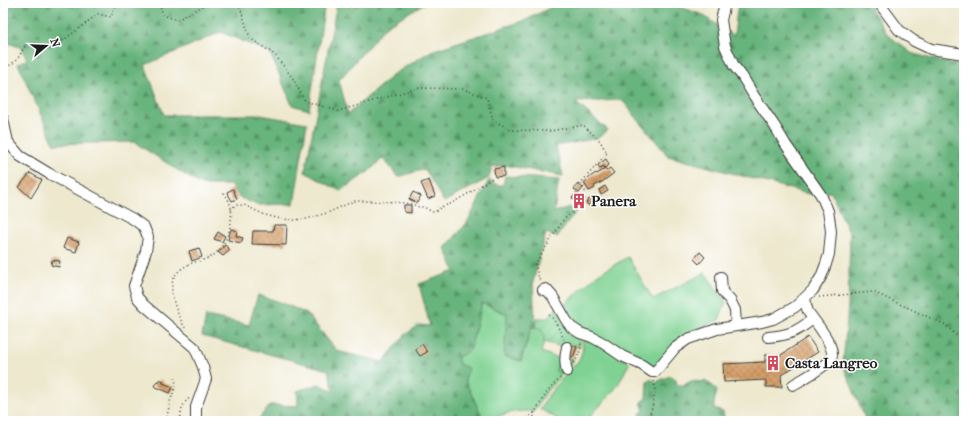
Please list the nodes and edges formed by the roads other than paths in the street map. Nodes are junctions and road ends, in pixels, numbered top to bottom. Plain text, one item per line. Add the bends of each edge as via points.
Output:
1 (725, 3) edge
2 (879, 3) edge
3 (964, 54) edge
4 (3, 119) edge
5 (721, 277) dead end
6 (542, 290) road end
7 (805, 298) junction
8 (814, 319) junction
9 (736, 325) junction
10 (768, 337) dead end
11 (567, 347) road end
12 (567, 371) road end
13 (793, 385) dead end
14 (196, 421) edge

1 - 7 street via 721,20 722,33 734,66 821,195 828,211 831,232 829,254 821,277
2 - 3 street via 899,30 914,41 931,49
4 - 14 street via 8,142 20,156 144,227 148,237 146,251 134,286 137,297 144,305 195,348 206,380 196,407
5 - 9 street via 722,291 735,310
6 - 9 street via 546,289 553,297 571,327 652,372 655,372 676,348 688,339
7 - 8 street via 808,312
7 - 9 street via 786,313 773,319
8 - 10 street via 785,335
8 - 13 street via 828,341 831,358
11 - 12 street

